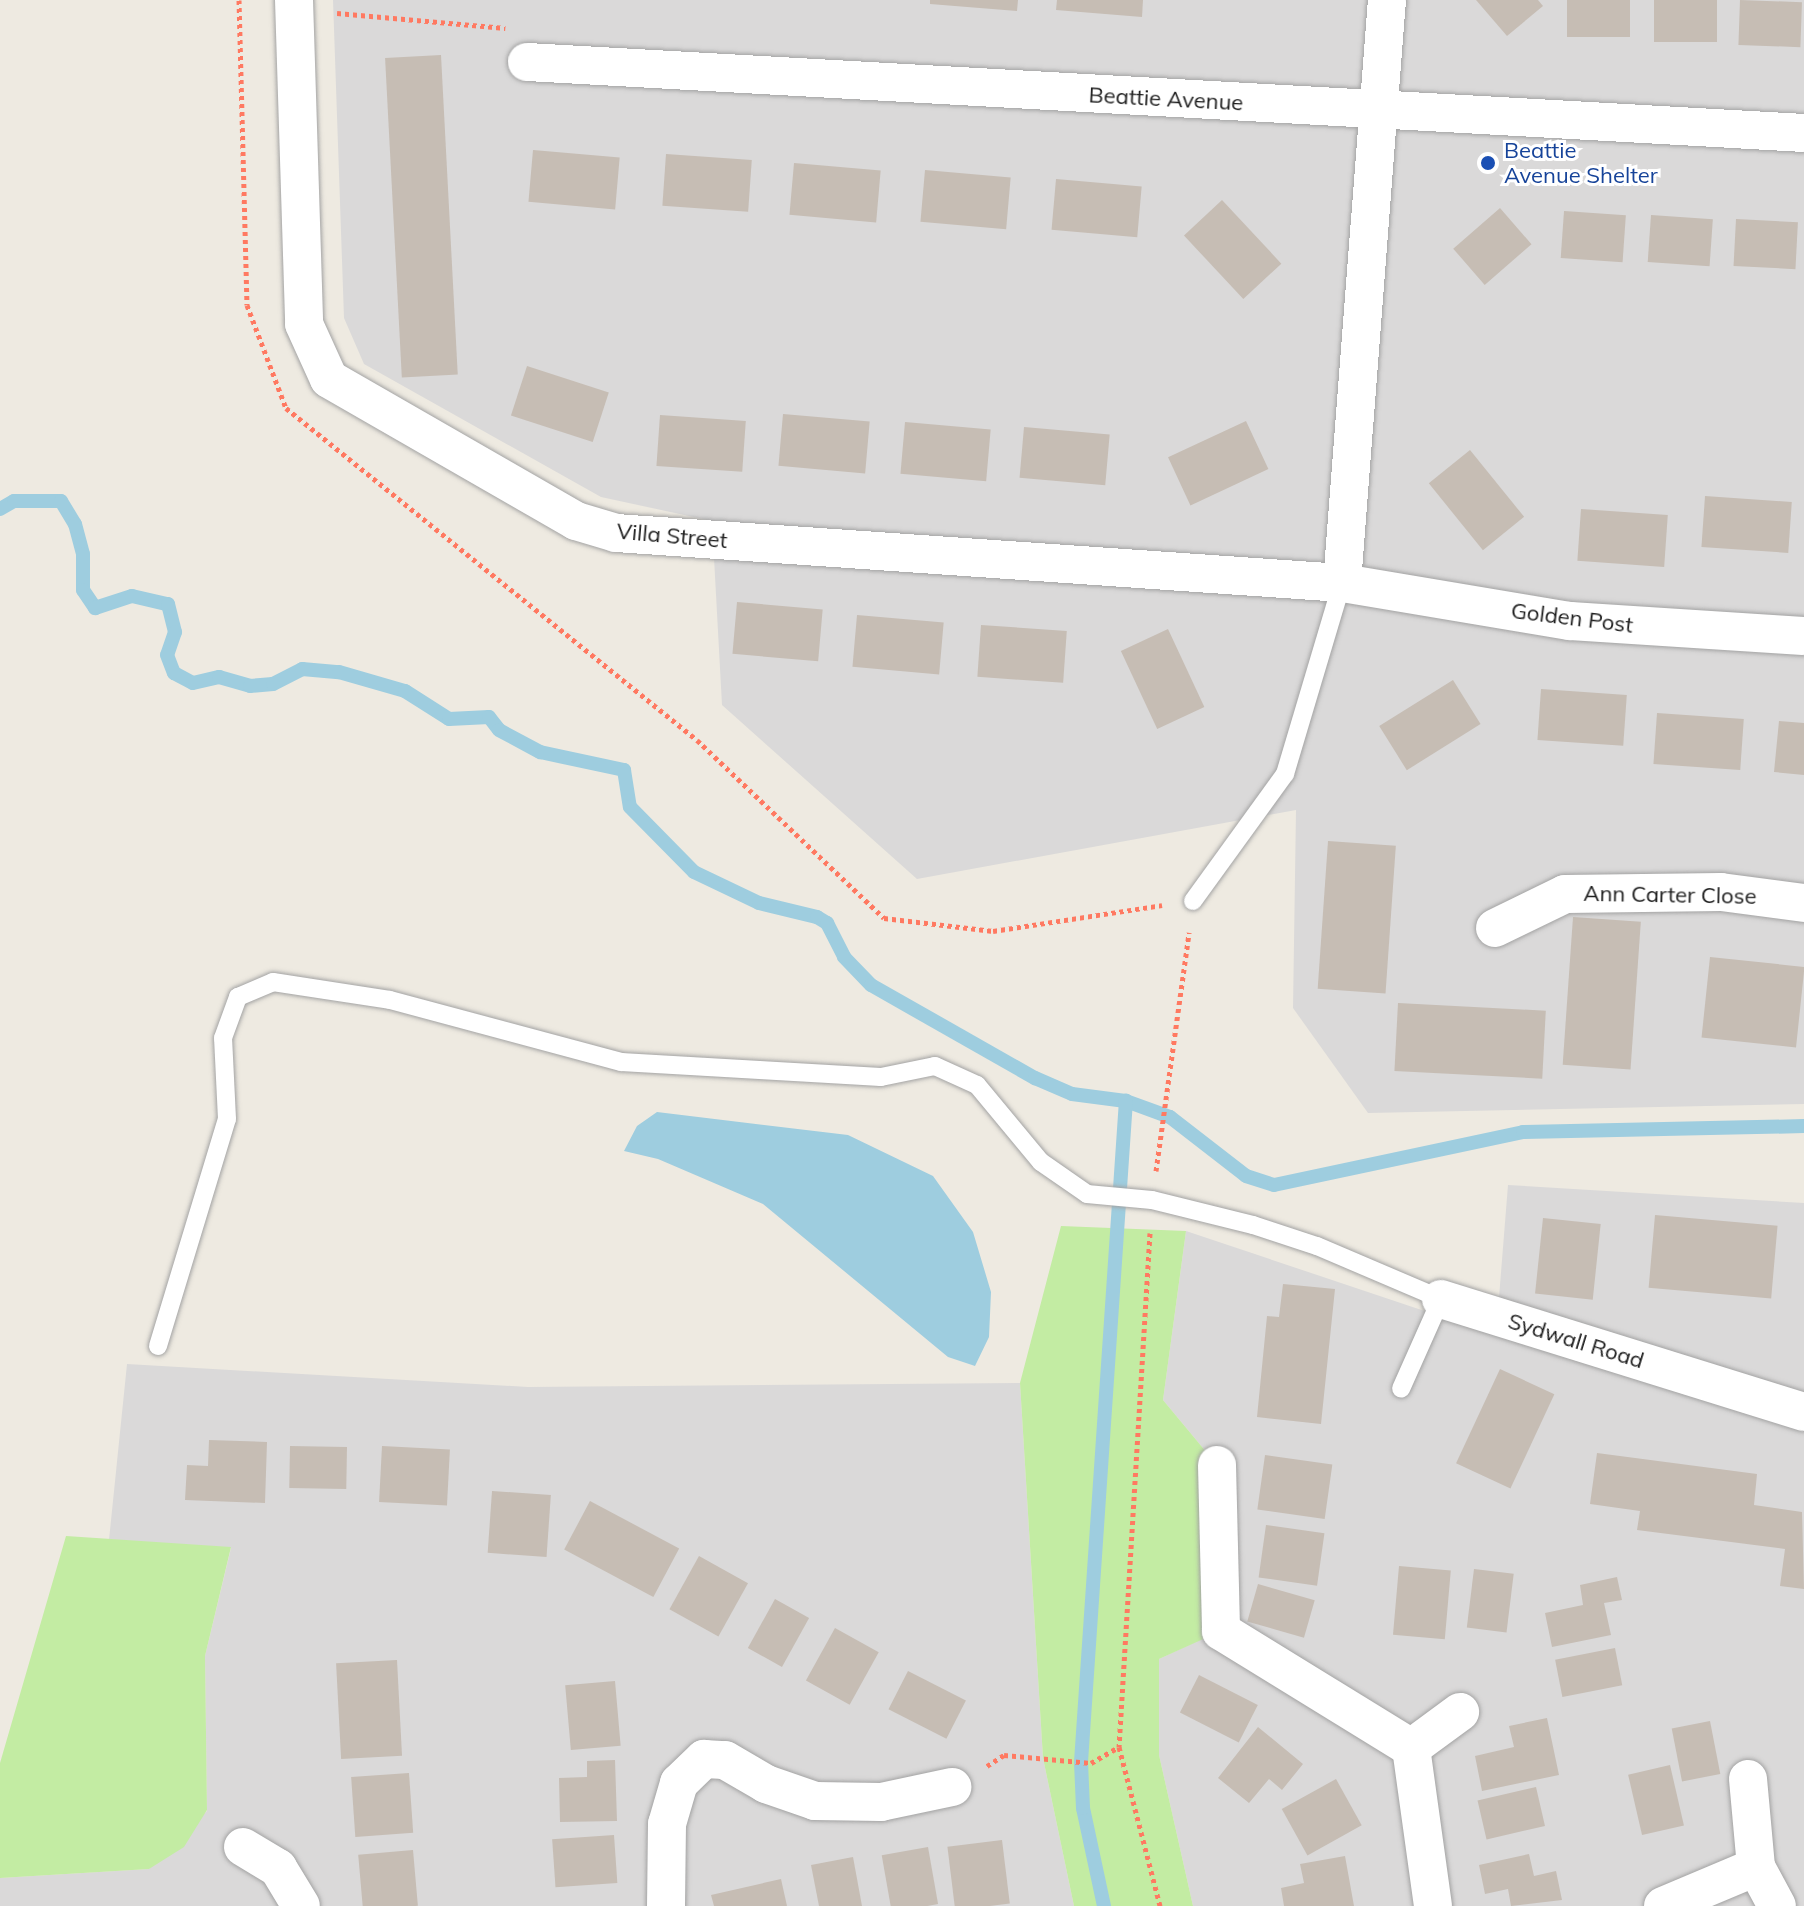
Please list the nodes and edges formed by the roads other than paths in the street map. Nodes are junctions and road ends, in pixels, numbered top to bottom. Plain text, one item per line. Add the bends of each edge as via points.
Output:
1 (1387, 0) edge
2 (294, 5) edge
3 (527, 62) road end
4 (1378, 112) junction
5 (1804, 133) edge
6 (1342, 583) junction
7 (1804, 636) edge
8 (1193, 901) road end
9 (1804, 903) edge
10 (1495, 928) dead end
11 (1441, 1299) junction
12 (158, 1346) dead end
13 (1401, 1389) dead end
14 (1804, 1412) edge
15 (1217, 1465) dead end
16 (1460, 1712) dead end
17 (1411, 1748) junction
18 (1748, 1779) dead end
19 (952, 1787) road end
20 (243, 1847) dead end
21 (1756, 1867) junction
22 (301, 1906) edge
23 (666, 1906) edge
24 (1433, 1906) edge
25 (1663, 1906) edge
26 (1777, 1906) edge

1 - 4 street
2 - 6 street, Villa Street via 304,324 329,379 576,521 616,533
3 - 4 street, Beattie Avenue
4 - 5 street, Beattie Avenue
4 - 6 street
6 - 7 street, Golden Post via 1570,621
6 - 8 lane via 1285,774
9 - 10 street, Ann Carter Close via 1721,892 1565,894
11 - 12 lane via 1317,1246 1150,1200 1087,1194 1041,1162 977,1085 935,1066 881,1077 621,1062 390,1000 273,982 238,997 223,1038 227,1119
11 - 13 lane
11 - 14 street, Sydwall Road
15 - 17 street via 1221,1631
16 - 17 street
17 - 24 street
18 - 21 street
19 - 23 street via 881,1802 815,1801 766,1784 725,1760 704,1759 679,1783 667,1824
20 - 22 street via 278,1868
21 - 25 street
21 - 26 street

